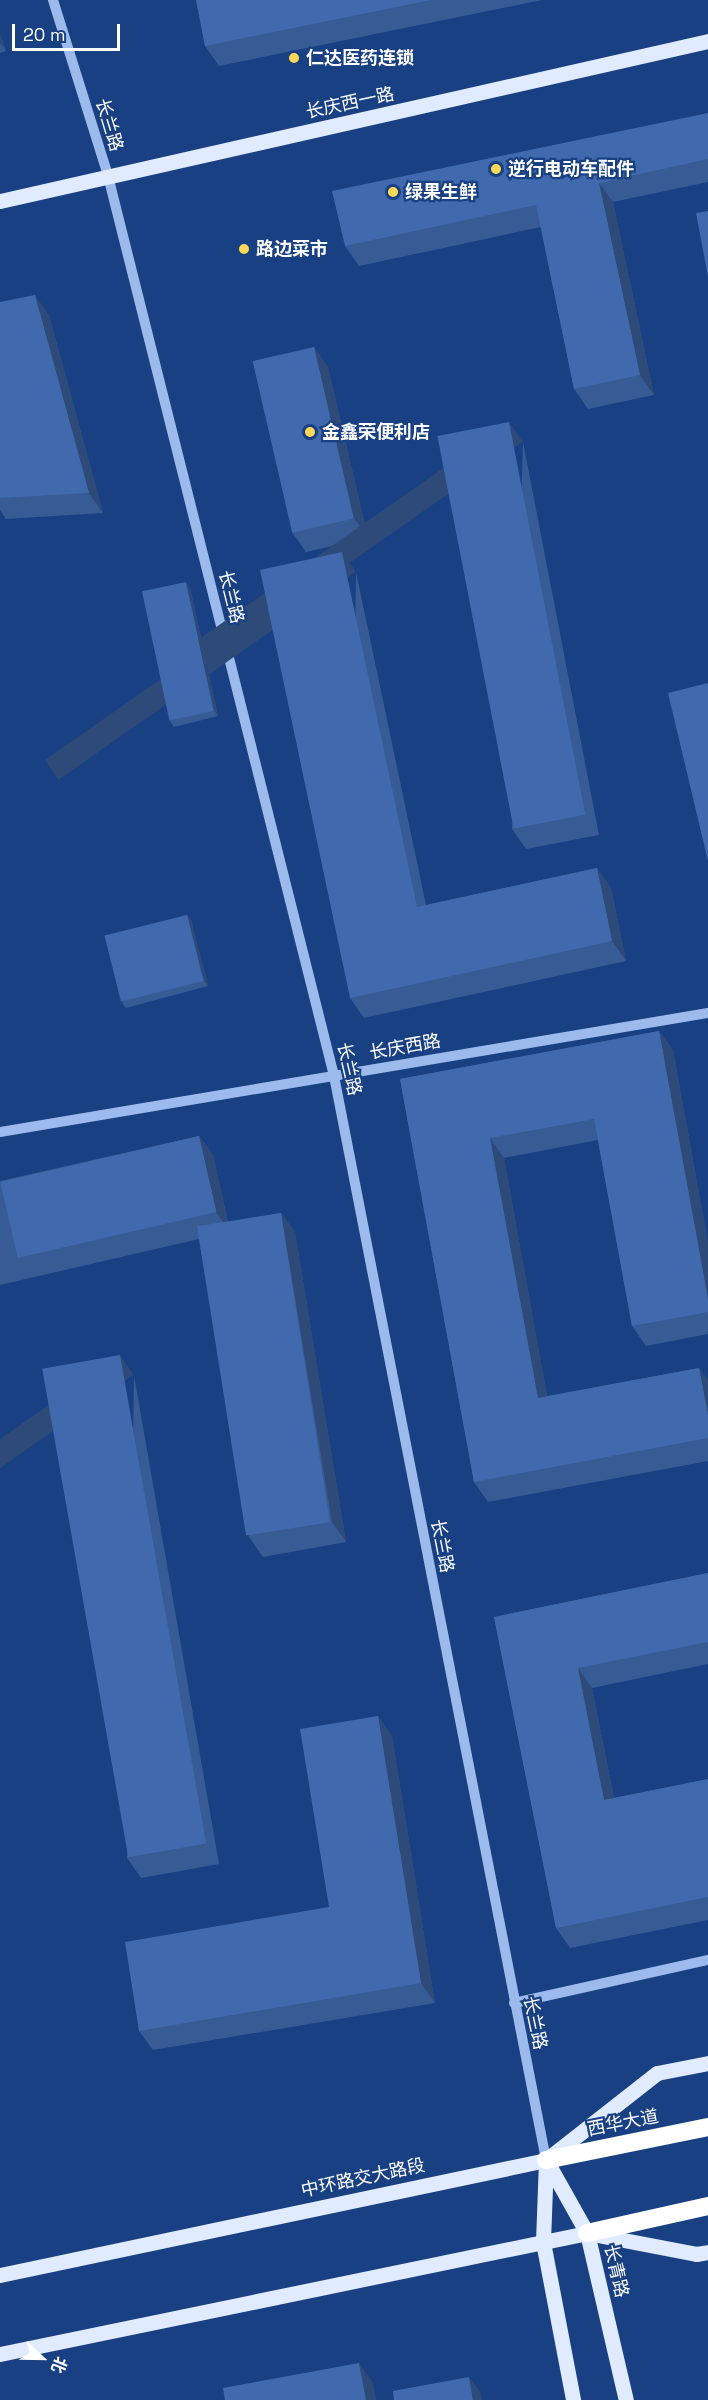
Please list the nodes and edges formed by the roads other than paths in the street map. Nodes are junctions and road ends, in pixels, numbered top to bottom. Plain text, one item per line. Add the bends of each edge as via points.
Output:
1 (53, 0) edge
2 (708, 41) edge
3 (108, 176) junction
4 (0, 201) edge
5 (708, 1013) edge
6 (334, 1076) junction
7 (0, 1132) edge
8 (708, 1960) edge
9 (514, 2003) junction
10 (708, 2063) edge
11 (708, 2127) edge
12 (546, 2160) junction
13 (708, 2206) edge
14 (587, 2233) junction
15 (543, 2242) junction
16 (708, 2252) edge
17 (0, 2275) edge
18 (0, 2354) edge
19 (573, 2400) edge
20 (626, 2400) edge

1 - 3 street, 长兰路
2 - 3 main road, 长庆西一路
3 - 4 main road, 长庆西一路
3 - 6 street, 长兰路
5 - 6 street, 长庆西路
6 - 7 street, 长庆西路
6 - 9 street, 长兰路
8 - 9 street
9 - 12 street, 长兰路
10 - 12 main road, 中环路交大路段 via 657,2073
11 - 12 highway, 西华大道
12 - 14 main road, 长青路
12 - 15 main road
12 - 17 main road, 中环路交大路段
13 - 14 highway
14 - 15 main road
14 - 16 main road via 696,2254
14 - 20 main road, 长青路
15 - 18 main road
15 - 19 main road

